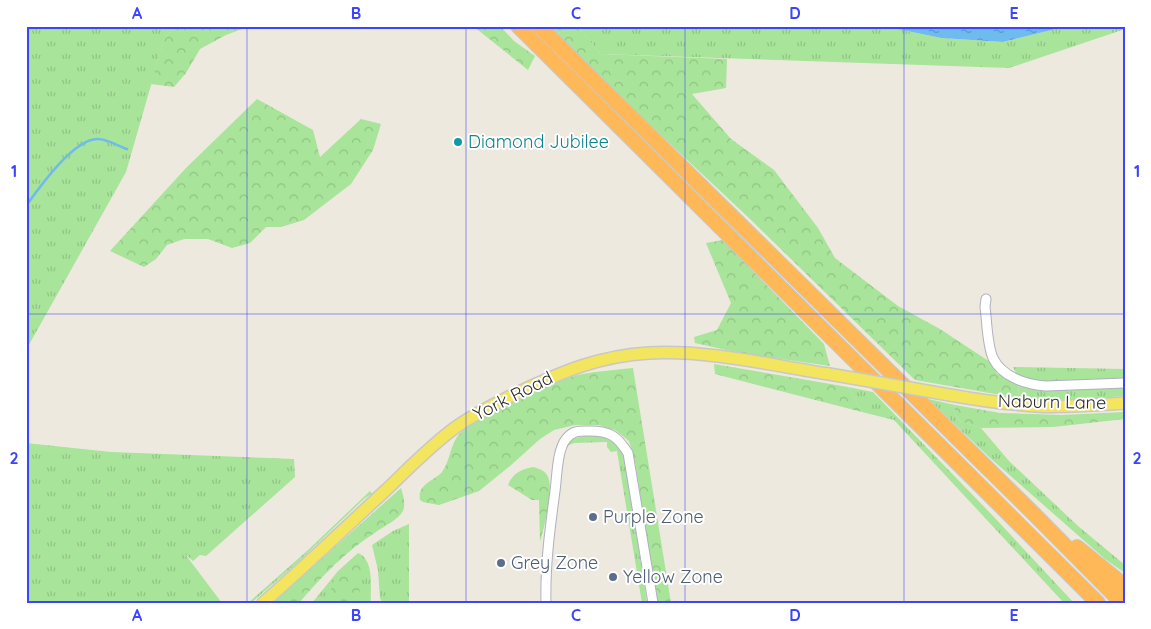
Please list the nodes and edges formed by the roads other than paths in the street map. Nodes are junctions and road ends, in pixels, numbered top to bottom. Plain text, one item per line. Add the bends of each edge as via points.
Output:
1 (518, 26) edge
2 (539, 27) edge
3 (986, 299) dead end
4 (1125, 383) edge
5 (950, 395) joint
6 (1125, 403) edge
7 (1035, 515) junction
8 (1018, 524) junction
9 (1125, 586) edge
10 (263, 603) edge
11 (546, 603) edge
12 (652, 603) edge
13 (1084, 603) edge
14 (1098, 603) edge
15 (1122, 603) edge

1 - 8 highway
2 - 7 highway
3 - 4 street via 992,356 1001,368 1019,381 1033,386
5 - 6 main road, Naburn Lane via 1035,406
5 - 10 main road, York Road, bridge via 713,356 633,355 589,363 564,371 487,407 455,427
7 - 9 highway
7 - 15 highway
8 - 13 highway
8 - 14 highway
11 - 12 street via 546,560 560,456 565,440 575,431 602,431 613,435 628,453

